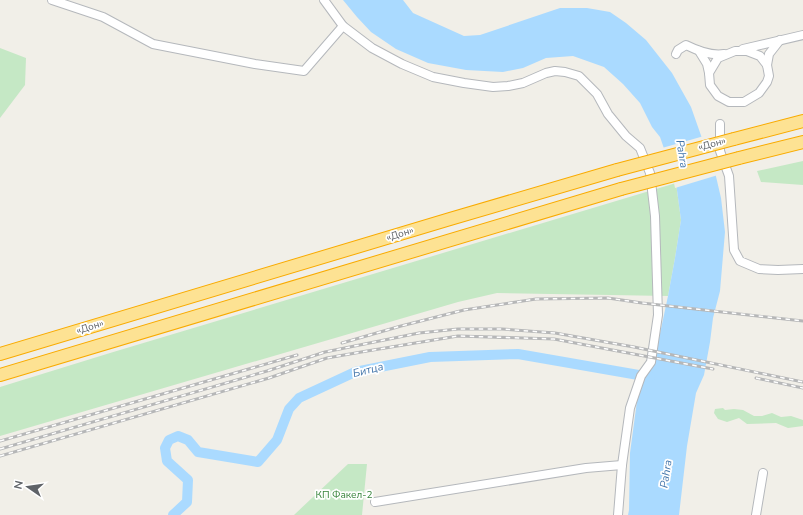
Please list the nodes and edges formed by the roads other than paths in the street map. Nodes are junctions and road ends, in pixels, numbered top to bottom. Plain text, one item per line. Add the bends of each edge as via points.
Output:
1 (52, 0) edge
2 (324, 0) edge
3 (343, 26) junction
4 (803, 35) edge
5 (780, 40) junction
6 (699, 51) junction
7 (735, 51) junction
8 (676, 54) dead end
9 (767, 65) junction
10 (709, 73) junction
11 (803, 121) edge
12 (720, 124) dead end
13 (803, 142) edge
14 (803, 268) edge
15 (0, 354) edge
16 (0, 375) edge
17 (622, 465) junction
18 (763, 473) dead end
19 (376, 502) dead end
20 (618, 515) edge
21 (756, 515) edge

1 - 3 street via 103,17 153,44 304,71
2 - 3 street
3 - 17 street via 372,48 433,77 493,87 523,83 555,71 579,76 597,94 608,114 626,136 640,148 650,173 655,216 658,315 651,362 641,376 630,408
4 - 5 street
5 - 7 street
5 - 9 street via 769,54
6 - 7 street via 722,54
6 - 8 street via 686,45
6 - 10 street
7 - 9 street via 747,51 760,56
7 - 10 street via 718,58
9 - 10 street via 768,82 759,93 744,102 729,102 718,96 710,86
11 - 15 highway, «Дон», bridge via 617,170
12 - 14 street via 720,151 729,176 734,250 740,261 759,269
13 - 16 highway, «Дон», bridge via 621,189
17 - 19 street via 586,468
17 - 20 street
18 - 21 street

